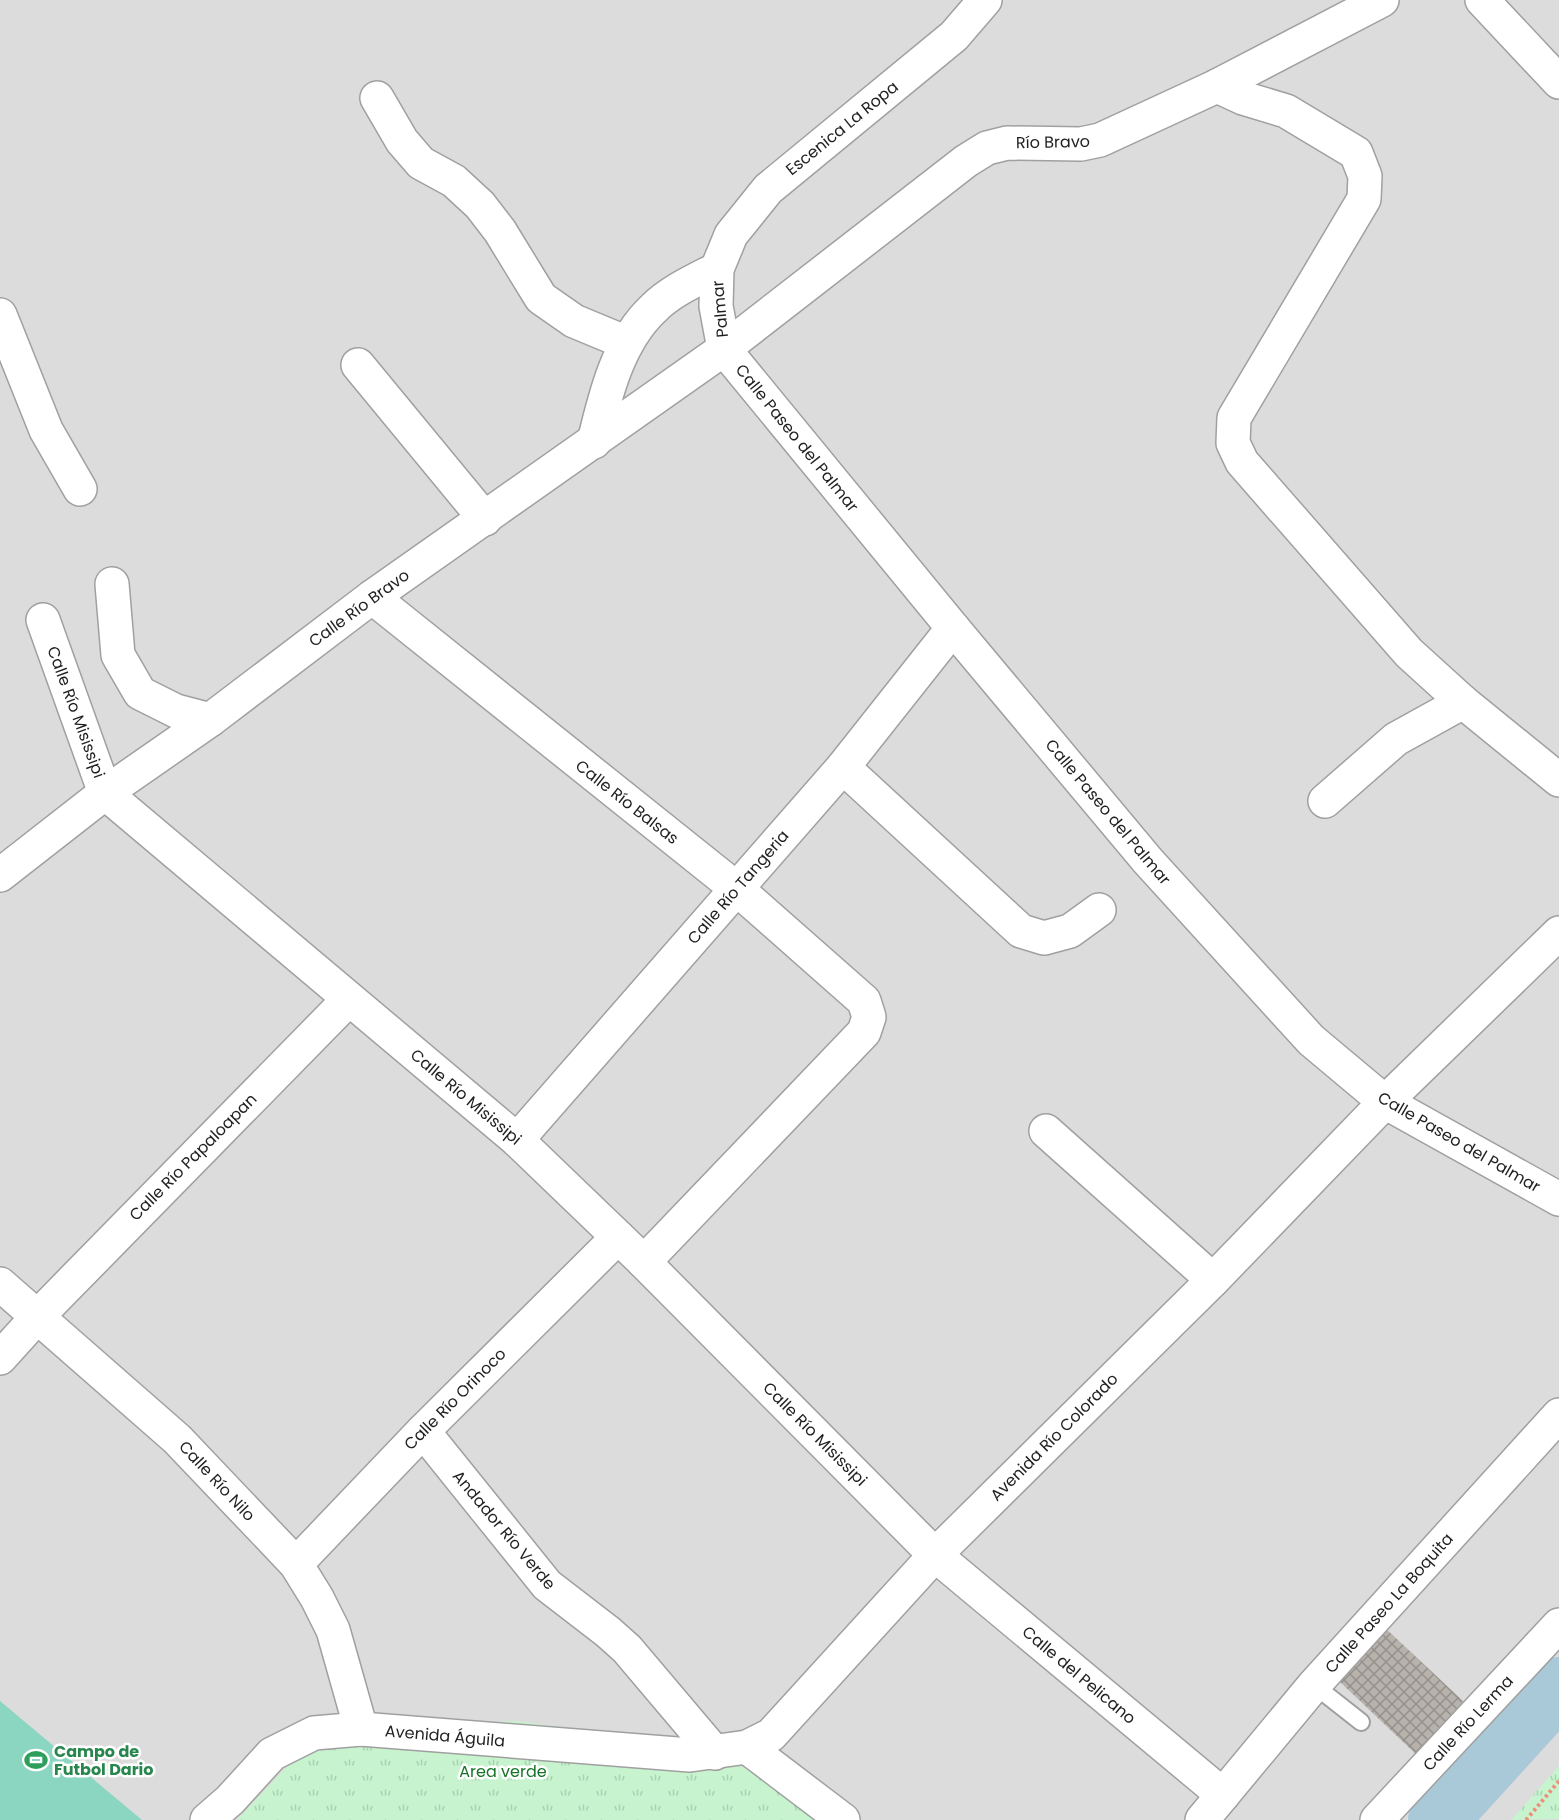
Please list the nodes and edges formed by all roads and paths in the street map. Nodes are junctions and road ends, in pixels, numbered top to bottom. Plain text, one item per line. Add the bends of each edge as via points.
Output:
1 (985, 0) edge
2 (1382, 0) edge
3 (1482, 0) edge
4 (1559, 82) edge
5 (1217, 86) junction
6 (377, 98) dead end
7 (717, 268) junction
8 (0, 315) edge
9 (627, 344) junction
10 (724, 350) junction
11 (358, 365) dead end
12 (594, 442) junction
13 (80, 489) dead end
14 (485, 519) junction
15 (112, 584) dead end
16 (372, 597) junction
17 (43, 620) dead end
18 (953, 628) junction
19 (1463, 702) junction
20 (210, 720) junction
21 (843, 767) junction
22 (1559, 780) edge
23 (105, 794) junction
24 (1325, 801) dead end
25 (1, 872) edge
26 (737, 889) junction
27 (1100, 910) dead end
28 (1559, 933) edge
29 (349, 999) junction
30 (1385, 1102) junction
31 (1047, 1131) dead end
32 (518, 1140) junction
33 (1559, 1199) edge
34 (618, 1238) junction
35 (644, 1262) junction
36 (1213, 1280) junction
37 (0, 1284) edge
38 (38, 1316) junction
39 (0, 1359) edge
40 (1559, 1415) edge
41 (423, 1431) junction
42 (935, 1555) junction
43 (296, 1564) junction
44 (1559, 1625) edge
45 (1314, 1685) junction
46 (1361, 1722) dead end
47 (361, 1729) junction
48 (731, 1750) junction
49 (1559, 1781) edge
50 (1223, 1795) junction
51 (207, 1820) edge
52 (843, 1820) edge
53 (1202, 1820) edge
54 (1377, 1820) edge
55 (1526, 1820) edge

1 - 7 street, Escenica La Ropa via 954,36 768,189 731,235
2 - 5 street, Río Bravo
3 - 4 street
5 - 10 street, Río Bravo via 1100,140 1081,144 1007,143 987,148
5 - 19 street via 1286,111 1356,153 1365,176 1364,199 1234,418 1233,443 1242,462 1389,632
6 - 9 street via 420,163 454,181 480,205 541,297 574,321
7 - 9 street via 654,307
7 - 10 street, Palmar via 716,306
8 - 13 street via 46,430
9 - 12 street via 604,400
10 - 12 street, Calle Río Bravo
10 - 18 street, Calle Paseo del Palmar
11 - 14 street
12 - 14 street, Calle Río Bravo
14 - 16 street, Calle Río Bravo
15 - 20 street via 118,655 140,693 176,711
16 - 20 street, Calle Río Bravo
16 - 26 street, Calle Río Balsas
17 - 23 street, Calle Río Misissipi
18 - 21 street, Calle Río Tangeria
18 - 30 street, Calle Paseo del Palmar via 1148,861 1311,1040
19 - 22 street
19 - 24 street via 1396,739
20 - 23 street, Calle Río Bravo
21 - 26 street, Calle Río Tangeria
21 - 27 street via 1021,931 1044,938 1070,931
23 - 25 street, Calle Río Bravo
23 - 29 street, Calle Río Misissipi
26 - 32 street, Calle Río Tangeria
26 - 35 street, Calle Río Balsas via 864,1001 869,1017 864,1032
28 - 30 street, Avenida Río Colorado
29 - 32 street, Calle Río Misissipi
29 - 38 street, Calle Río Papaloapan
30 - 33 street, Calle Paseo del Palmar
30 - 36 street, Avenida Río Colorado
31 - 36 street
32 - 34 street, Calle Río Misissipi
34 - 35 street, Calle Río Misissipi
34 - 41 street, Calle Río Orinoco
35 - 42 street, Calle Río Misissipi
36 - 42 street, Avenida Río Colorado
37 - 38 street, Calle Río Nilo
38 - 39 street, Calle Río Papaloapan
38 - 43 street, Calle Río Nilo via 177,1439
40 - 45 street, Calle Paseo La Boquita
41 - 43 street, Calle Río Orinoco
41 - 48 street, Andador Río Verde via 547,1585 627,1649
42 - 48 street, Avenida Río Colorado via 771,1734
42 - 50 street, Calle del Pelicano
43 - 47 street, Calle Río Nilo via 333,1630
44 - 54 street, Calle Río Lerma
45 - 46 lane
45 - 50 street, Calle Paseo La Boquita
47 - 48 street, Avenida Águila via 690,1755
47 - 51 street, Avenida Águila via 314,1733 272,1754
48 - 52 street, Andador Río Verde
49 - 55 path
50 - 53 street, Calle Paseo La Boquita

